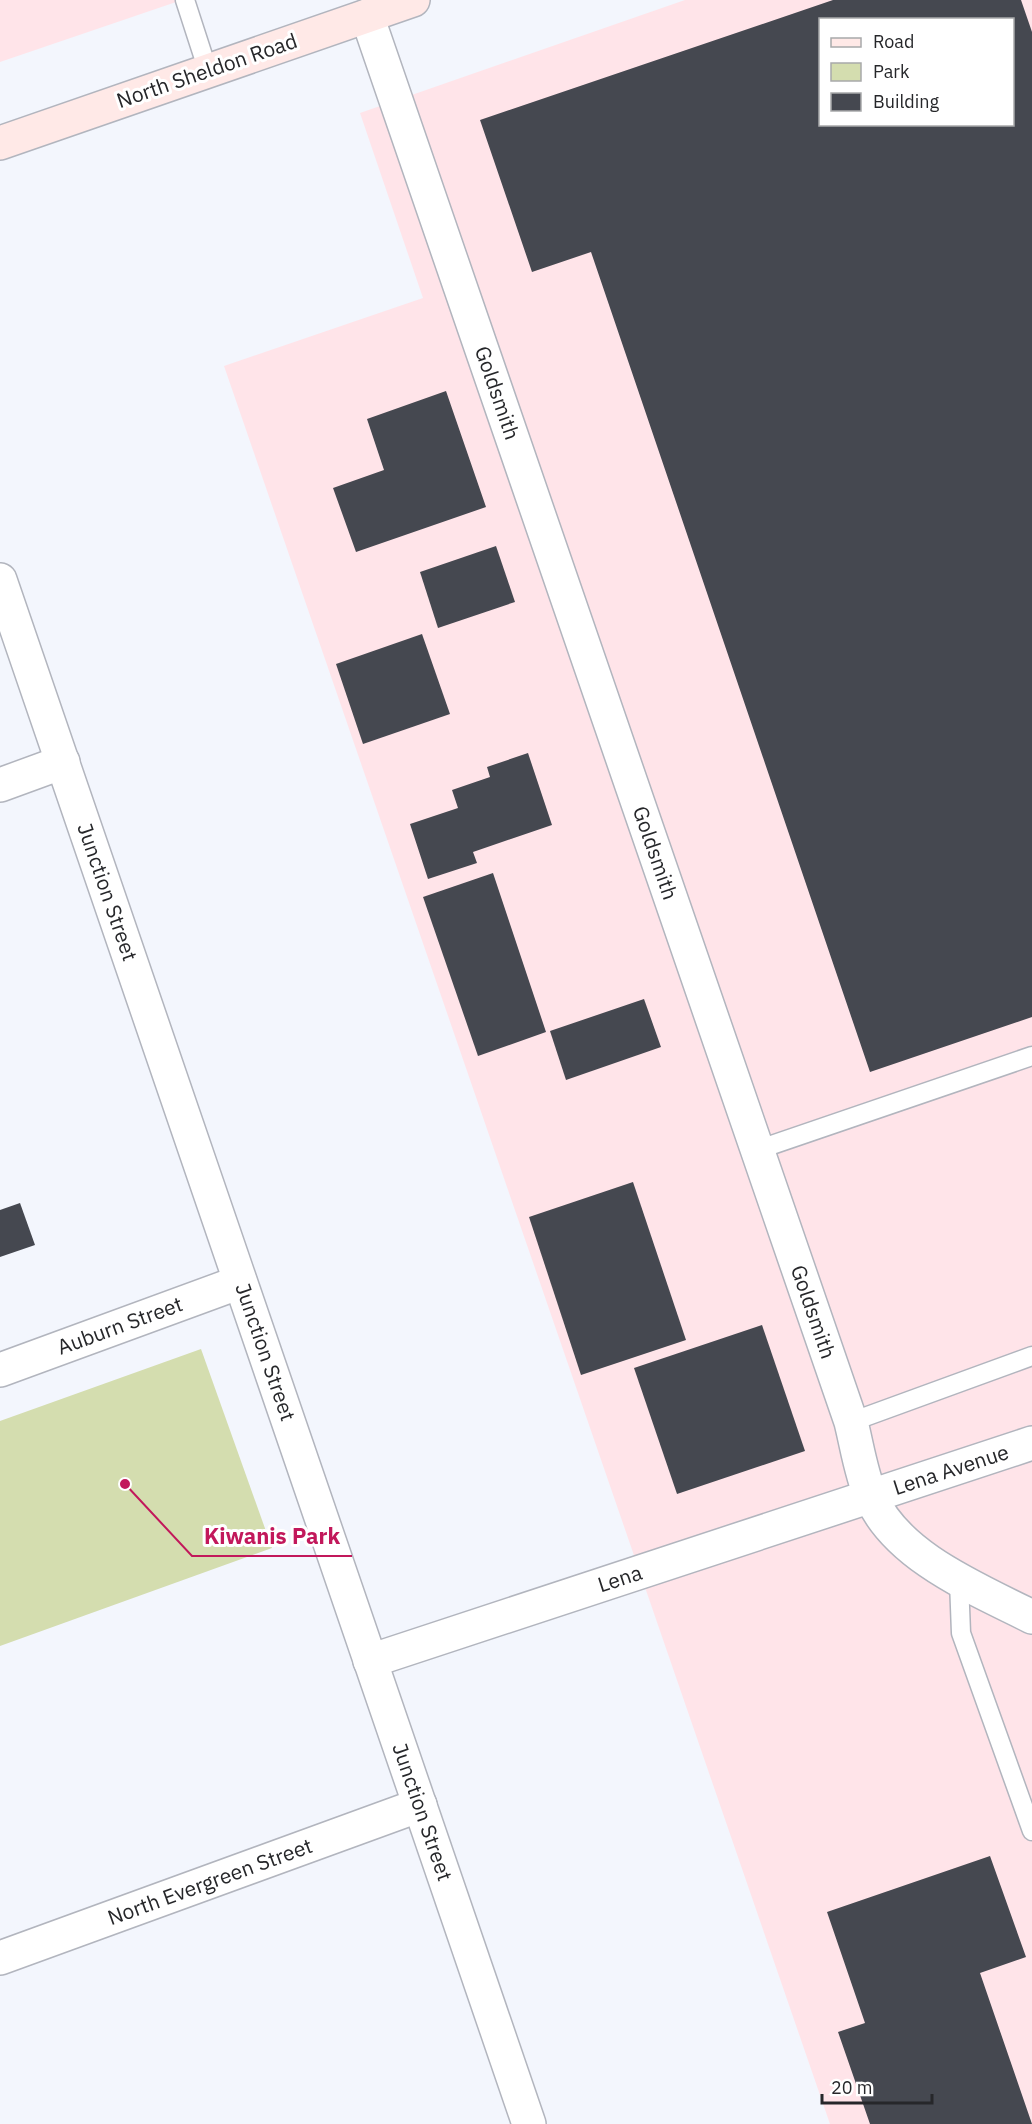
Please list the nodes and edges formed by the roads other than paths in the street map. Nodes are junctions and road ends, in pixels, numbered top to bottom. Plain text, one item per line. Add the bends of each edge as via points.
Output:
1 (185, 0) edge
2 (413, 0) edge
3 (367, 16) junction
4 (208, 70) junction
5 (0, 142) edge
6 (0, 580) edge
7 (63, 762) junction
8 (0, 785) edge
9 (1032, 1056) edge
10 (757, 1149) junction
11 (240, 1282) junction
12 (1032, 1356) edge
13 (0, 1370) edge
14 (851, 1422) junction
15 (1032, 1443) edge
16 (870, 1496) junction
17 (959, 1581) junction
18 (1032, 1617) edge
19 (370, 1661) junction
20 (420, 1806) junction
21 (1032, 1831) edge
22 (0, 1958) edge
23 (529, 2124) edge

1 - 4 lane
2 - 3 main road, North Sheldon Road
3 - 4 main road, North Sheldon Road
3 - 10 street, Goldsmith
4 - 5 main road, North Sheldon Road
6 - 7 street, Junction Street
7 - 8 street
7 - 11 street, Junction Street
9 - 10 lane
10 - 14 street, Goldsmith
11 - 13 street, Auburn Street
11 - 19 street, Junction Street
12 - 14 lane
14 - 16 street, Goldsmith
15 - 16 street, Lena Avenue
16 - 17 street, Goldsmith via 891,1531
16 - 19 street, Lena
17 - 18 street, Goldsmith
17 - 21 lane via 961,1633
19 - 20 street, Junction Street
20 - 22 street, North Evergreen Street
20 - 23 street, Junction Street

